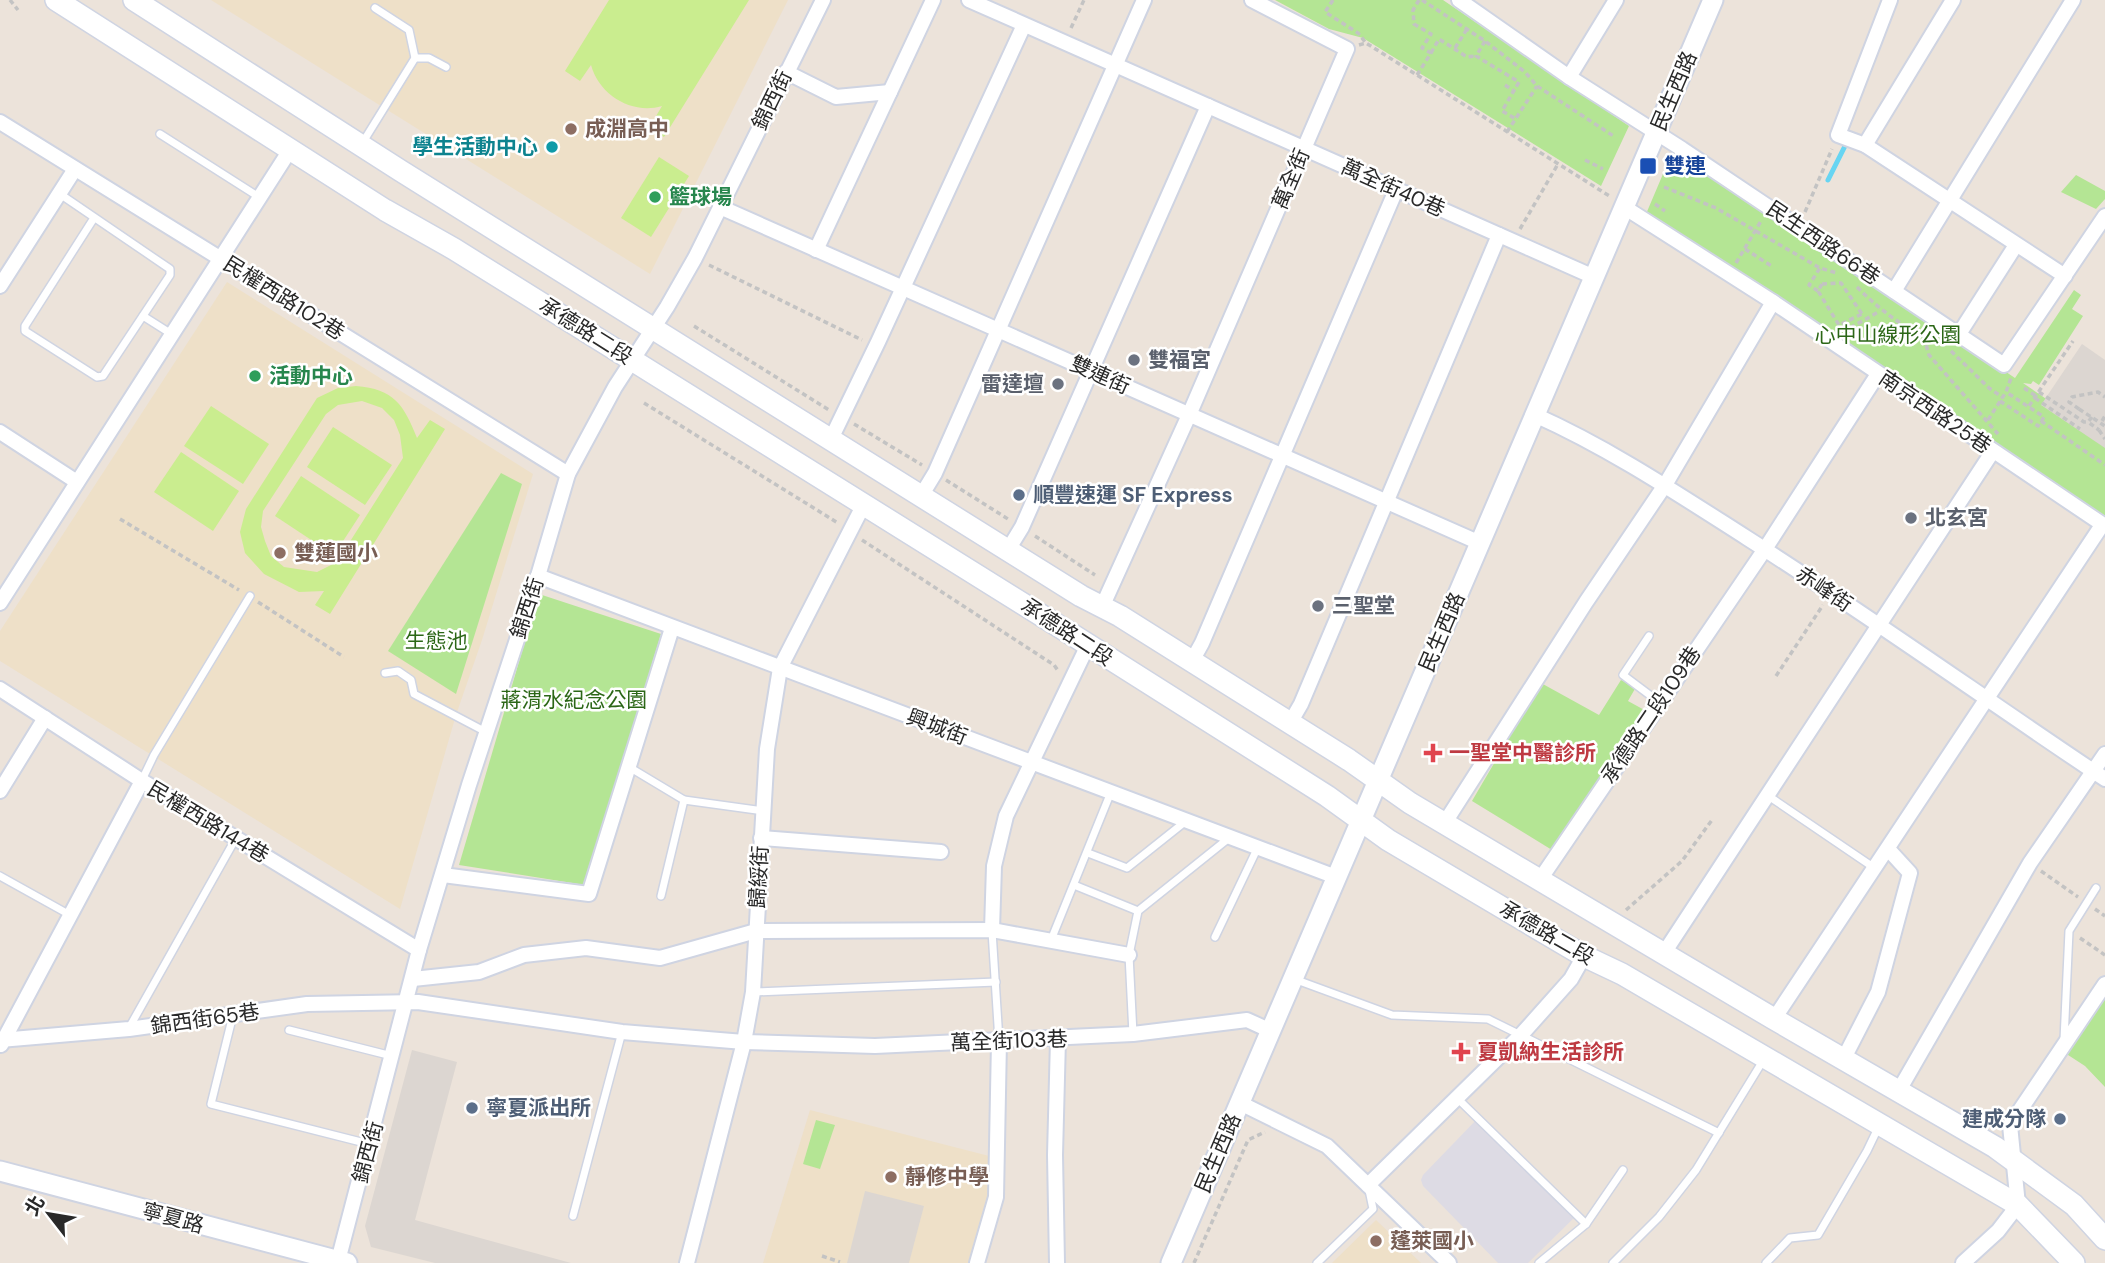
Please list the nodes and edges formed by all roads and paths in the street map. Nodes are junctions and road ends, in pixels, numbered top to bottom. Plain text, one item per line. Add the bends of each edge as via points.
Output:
1 (10, 0) edge
2 (56, 0) edge
3 (136, 0) edge
4 (823, 0) edge
5 (933, 0) edge
6 (969, 0) edge
7 (1084, 0) edge
8 (1144, 0) edge
9 (1252, 0) edge
10 (1333, 0) edge
11 (1421, 0) edge
12 (1459, 0) edge
13 (1616, 0) edge
14 (1713, 0) edge
15 (1890, 0) edge
16 (1953, 0) edge
17 (2073, 0) edge
18 (1477, 5) edge
19 (375, 8) dead end
20 (18, 10) dead end
21 (1024, 25) junction
22 (1467, 29) junction
23 (1485, 41) junction
24 (1064, 42) junction
25 (1366, 43) junction
26 (1347, 49) junction
27 (1454, 49) junction
28 (1430, 54) junction
29 (1476, 56) junction
30 (415, 58) junction
31 (1116, 65) junction
32 (446, 67) dead end
33 (786, 72) junction
34 (1417, 75) junction
35 (1569, 77) junction
36 (1505, 85) dead end
37 (1537, 86) junction
38 (1514, 91) junction
39 (890, 92) junction
40 (1208, 106) junction
41 (1516, 119) junction
42 (0, 122) edge
43 (1648, 128) junction
44 (1507, 132) junction
45 (160, 134) dead end
46 (1838, 135) junction
47 (1615, 136) dead end
48 (360, 145) junction
49 (1865, 145) junction
50 (1304, 149) junction
51 (290, 150) junction
52 (1586, 160) dead end
53 (1558, 164) junction
54 (1603, 169) dead end
55 (75, 170) junction
56 (1664, 187) dead end
57 (1396, 190) junction
58 (60, 194) junction
59 (259, 197) junction
60 (1950, 200) junction
61 (1655, 204) dead end
62 (1624, 206) junction
63 (720, 207) junction
64 (1769, 207) junction
65 (1665, 211) dead end
66 (2105, 216) edge
67 (94, 218) junction
68 (1798, 227) junction
69 (1755, 232) junction
70 (1506, 238) junction
71 (2016, 245) junction
72 (1745, 249) junction
73 (816, 250) junction
74 (220, 258) junction
75 (695, 258) junction
76 (1773, 267) dead end
77 (1821, 268) junction
78 (1729, 274) junction
79 (1845, 276) dead end
80 (2065, 276) junction
81 (1594, 277) junction
82 (1854, 285) dead end
83 (0, 286) edge
84 (902, 288) junction
85 (1818, 291) junction
86 (1894, 291) junction
87 (1773, 302) junction
88 (1880, 311) junction
89 (143, 316) junction
90 (694, 326) dead end
91 (654, 328) junction
92 (999, 330) junction
93 (1959, 334) junction
94 (173, 335) junction
95 (1924, 337) junction
96 (2073, 341) dead end
97 (877, 344) junction
98 (1834, 345) junction
99 (633, 360) junction
100 (1091, 371) junction
101 (2007, 371) junction
102 (1878, 374) junction
103 (2024, 388) dead end
104 (2037, 395) junction
105 (2003, 397) junction
106 (2105, 397) edge
107 (2029, 407) junction
108 (1189, 415) junction
109 (1535, 415) junction
110 (2105, 416) edge
111 (842, 417) junction
112 (1988, 420) junction
113 (2090, 420) junction
114 (2041, 421) junction
115 (2102, 421) dead end
116 (2105, 426) edge
117 (2080, 429) dead end
118 (0, 432) edge
119 (2000, 437) dead end
120 (831, 439) junction
121 (2105, 439) edge
122 (1993, 451) junction
123 (1282, 456) junction
124 (2105, 465) edge
125 (935, 473) junction
126 (568, 474) junction
127 (77, 482) junction
128 (1665, 485) junction
129 (921, 496) junction
130 (1386, 502) junction
131 (864, 505) junction
132 (120, 519) dead end
133 (2104, 526) edge
134 (1022, 527) junction
135 (1480, 544) junction
136 (1765, 549) junction
137 (1008, 550) junction
138 (1096, 575) dead end
139 (538, 576) junction
140 (1831, 593) junction
141 (250, 597) junction
142 (0, 603) edge
143 (1102, 607) junction
144 (1878, 626) junction
145 (672, 628) junction
146 (1649, 636) dead end
147 (1088, 645) junction
148 (344, 657) dead end
149 (1192, 661) junction
150 (780, 668) junction
151 (384, 673) dead end
152 (1776, 676) dead end
153 (0, 689) edge
154 (1987, 699) junction
155 (1659, 702) junction
156 (45, 718) junction
157 (1290, 723) junction
158 (486, 732) junction
159 (2105, 754) edge
160 (1031, 762) junction
161 (629, 767) junction
162 (2099, 775) edge
163 (142, 781) junction
164 (1378, 781) junction
165 (0, 791) edge
166 (1111, 791) junction
167 (1767, 794) junction
168 (684, 800) junction
169 (764, 811) junction
170 (1188, 820) junction
171 (1712, 820) dead end
172 (1361, 821) junction
173 (1444, 824) junction
174 (1231, 837) junction
175 (236, 838) junction
176 (761, 838) junction
177 (1258, 846) junction
178 (1888, 849) junction
179 (941, 852) dead end
180 (1088, 853) junction
181 (2031, 863) junction
182 (1873, 867) junction
183 (443, 874) junction
184 (0, 876) edge
185 (1336, 877) junction
186 (1539, 881) junction
187 (1074, 885) junction
188 (2096, 888) dead end
189 (660, 896) dead end
190 (2086, 903) junction
191 (1138, 911) junction
192 (70, 915) junction
193 (2105, 916) edge
194 (1612, 923) junction
195 (992, 930) junction
196 (756, 931) junction
197 (2069, 931) junction
198 (1216, 937) dead end
199 (1051, 941) junction
200 (419, 950) junction
201 (1664, 953) junction
202 (1129, 955) junction
203 (2105, 955) edge
204 (1584, 956) junction
205 (412, 979) junction
206 (1293, 979) junction
207 (996, 982) junction
208 (2105, 984) edge
209 (753, 992) junction
210 (407, 1003) junction
211 (233, 1015) junction
212 (1774, 1019) junction
213 (129, 1029) junction
214 (289, 1030) dead end
215 (1271, 1031) junction
216 (622, 1032) junction
217 (1133, 1034) junction
218 (1521, 1035) junction
219 (1059, 1039) junction
220 (999, 1041) junction
221 (744, 1042) junction
222 (1, 1043) edge
223 (2064, 1046) junction
224 (393, 1056) junction
225 (1765, 1058) junction
226 (1843, 1060) junction
227 (1898, 1092) junction
228 (1456, 1097) junction
229 (1240, 1103) junction
230 (1879, 1125) junction
231 (1719, 1133) junction
232 (1276, 1136) dead end
233 (370, 1145) junction
234 (2014, 1159) junction
235 (1623, 1170) dead end
236 (0, 1171) edge
237 (1368, 1185) junction
238 (2018, 1205) junction
239 (573, 1216) dead end
240 (1586, 1224) junction
241 (2105, 1239) edge
242 (822, 1256) dead end
243 (343, 1262) edge
244 (840, 1262) edge
245 (687, 1263) edge
246 (976, 1263) edge
247 (1057, 1263) edge
248 (1171, 1263) edge
249 (1194, 1263) edge
250 (1317, 1263) edge
251 (1449, 1263) edge
252 (1539, 1263) edge
253 (1613, 1263) edge
254 (1766, 1263) edge
255 (1963, 1263) edge
256 (2074, 1263) edge

1 - 20 path
2 - 51 main road, 承德路二段
3 - 48 main road, 承德路二段
4 - 33 street, 錦西街
5 - 39 street
6 - 21 street, 萬全街40巷
7 - 24 path
8 - 31 street
9 - 26 street
10 - 25 path via 1325,12
11 - 22 path
11 - 28 path via 1413,10 1414,24 1431,34 1422,48
12 - 18 street, 民生西路66巷
13 - 35 street
14 - 43 street, 民生西路
15 - 46 street
16 - 49 street
17 - 60 street
18 - 35 street, 民生西路66巷
19 - 30 lane via 409,30
21 - 24 street, 萬全街40巷
21 - 84 street
22 - 23 path
22 - 27 path
23 - 29 path
23 - 37 path
24 - 31 street, 萬全街40巷
25 - 26 path
25 - 34 path
26 - 50 street, 萬全街
27 - 28 path via 1439,39
27 - 29 path via 1466,57
28 - 34 path
29 - 38 path via 1519,82
30 - 32 lane via 429,58
30 - 48 lane
31 - 40 street, 萬全街40巷
31 - 92 street
33 - 39 street via 836,97
33 - 63 street, 錦西街
34 - 44 path
35 - 43 street, 民生西路66巷
36 - 38 path
37 - 41 path
37 - 47 path
38 - 41 path via 1502,111
39 - 73 street
40 - 50 street, 萬全街40巷
40 - 100 street
41 - 44 path
42 - 55 street, 民權西路102巷
43 - 62 street, 民生西路
43 - 64 street, 民生西路66巷
44 - 53 path
45 - 59 lane
46 - 49 street
46 - 68 path
48 - 91 main road, 承德路二段
49 - 60 street
50 - 57 street, 萬全街40巷
50 - 108 street, 萬全街
51 - 59 street
51 - 99 main road, 承德路二段
52 - 54 path
53 - 62 path
53 - 70 path
55 - 58 street
55 - 74 street, 民權西路102巷
56 - 69 path via 1716,208
57 - 70 street, 萬全街40巷
57 - 123 street
58 - 67 lane
58 - 83 street
59 - 74 street
60 - 71 street
60 - 86 street
61 - 65 path
62 - 78 street, 南京西路25巷
62 - 81 street, 民生西路
63 - 73 street, 雙連街
63 - 75 street, 錦西街
64 - 68 street, 民生西路66巷
64 - 69 path
66 - 80 street
67 - 89 lane via 170,269
67 - 89 lane via 25,331 97,377 103,376
68 - 86 street, 民生西路66巷
69 - 72 path
69 - 77 path
70 - 81 street, 萬全街40巷
70 - 130 street
71 - 80 street
71 - 93 street
72 - 76 path
72 - 78 path
73 - 84 street, 雙連街
74 - 94 street
74 - 126 street, 民權西路102巷
75 - 91 street, 錦西街
75 - 97 path
77 - 79 path
77 - 85 path via 1809,285
78 - 87 street, 南京西路25巷
80 - 101 street
81 - 109 street, 民生西路
82 - 88 path
84 - 92 street, 雙連街
84 - 97 street
85 - 85 path, bridge via 1822,284 1840,283 1862,314 1839,325
86 - 93 street, 民生西路66巷
87 - 98 street, 南京西路25巷
87 - 128 street
88 - 95 path
88 - 98 path via 1843,331
89 - 94 lane
90 - 111 path
91 - 99 street, 錦西街
91 - 120 main road, 承德路二段
92 - 100 street, 雙連街
92 - 125 street
93 - 101 street, 民生西路66巷
94 - 127 street
95 - 105 path via 1948,347
95 - 112 path via 1929,355
96 - 104 path
97 - 111 street
98 - 102 street, 南京西路25巷
99 - 126 street, 錦西街
99 - 131 main road, 承德路二段
100 - 108 street, 雙連街
100 - 134 street
101 - 105 path
102 - 122 street, 南京西路25巷
102 - 136 street, 承德路二段109巷
103 - 104 path
104 - 107 path
104 - 113 path via 2084,422
104 - 117 path
105 - 107 path
105 - 112 path
105 - 114 path via 2038,426
106 - 113 path, bridge via 2098,392 2068,402
107 - 114 path via 2044,417
108 - 123 street, 雙連街
108 - 143 street, 萬全街
109 - 128 street, 赤峰街
109 - 135 street, 民生西路
110 - 115 path
111 - 120 street
111 - 125 path
112 - 119 path
113 - 116 path, bridge
113 - 121 path, bridge
114 - 124 path
118 - 127 street
120 - 129 main road, 承德路二段
122 - 133 street, 南京西路25巷
122 - 144 street
123 - 130 street, 雙連街
123 - 149 street
125 - 129 street
125 - 134 path
126 - 139 street, 錦西街
127 - 142 street
128 - 136 street, 赤峰街
128 - 173 street
129 - 137 main road, 承德路二段
130 - 135 street, 雙連街
130 - 157 street
131 - 147 main road, 承德路二段
131 - 150 street, 歸綏街
132 - 141 path
133 - 154 street
134 - 137 street
134 - 138 path
135 - 164 street, 民生西路
136 - 140 street, 赤峰街
136 - 155 street, 承德路二段109巷
137 - 143 main road, 承德路二段
139 - 145 street, 興城街
139 - 158 street, 錦西街
140 - 144 street, 赤峰街
140 - 152 path
141 - 148 path
141 - 163 lane
143 - 149 main road, 承德路二段
144 - 154 street, 赤峰街
144 - 167 street
145 - 150 street, 興城街
145 - 161 street
146 - 155 lane via 1623,675
147 - 160 street
147 - 172 main road, 承德路二段
149 - 157 main road, 承德路二段
150 - 160 street, 興城街
150 - 169 street, 歸綏街 via 767,749
151 - 158 lane via 398,671 411,680 414,694
153 - 156 street, 民權西路144巷
154 - 162 street, 赤峰街
154 - 178 street
155 - 186 street, 承德路二段109巷
156 - 163 street, 民權西路144巷
156 - 165 street
157 - 164 main road, 承德路二段
158 - 183 street, 錦西街
159 - 162 street
160 - 166 street, 興城街
160 - 195 street via 1006,816 994,866
161 - 168 lane
161 - 183 street via 589,894
162 - 181 street
163 - 175 street, 民權西路144巷
163 - 192 street
164 - 172 street, 民生西路
164 - 173 main road, 承德路二段
166 - 170 street, 興城街
166 - 180 lane
167 - 182 lane
167 - 201 street
168 - 169 lane
168 - 189 lane
169 - 176 street, 歸綏街
170 - 174 street, 興城街
170 - 180 lane via 1128,868
171 - 194 path via 1682,861
172 - 185 street, 民生西路
172 - 204 main road, 承德路二段
173 - 186 main road, 承德路二段
174 - 177 street, 興城街
174 - 191 lane
175 - 200 street, 民權西路144巷
175 - 213 lane
176 - 179 street
176 - 196 street, 歸綏街
177 - 185 street, 興城街
177 - 198 lane
178 - 182 street
178 - 226 street via 1910,873 1878,992
180 - 187 lane
181 - 190 path
181 - 227 street
182 - 212 street
183 - 200 street, 錦西街
184 - 192 lane
185 - 206 street, 民生西路
186 - 194 main road, 承德路二段
187 - 191 lane
187 - 199 lane
188 - 190 lane
190 - 193 path
190 - 197 lane
191 - 202 lane
192 - 222 street
194 - 201 main road, 承德路二段
195 - 196 street
195 - 199 street
195 - 207 lane
196 - 205 street via 660,958 586,948 524,955 479,972
196 - 209 street, 歸綏街
197 - 203 path
197 - 223 lane
199 - 202 street
200 - 205 street, 錦西街
201 - 212 main road, 承德路二段
202 - 217 lane
204 - 218 street via 1571,979
204 - 225 main road, 承德路二段
205 - 210 street, 錦西街
206 - 215 street, 民生西路
206 - 218 lane via 1392,1015 1488,1019
207 - 209 lane
207 - 220 lane
208 - 223 street
209 - 221 street, 歸綏街
210 - 211 street, 錦西街65巷 via 307,1004
210 - 216 street, 錦西街65巷
210 - 224 street, 錦西街
211 - 213 street, 錦西街65巷
211 - 233 lane via 211,1104
212 - 226 main road, 承德路二段
213 - 222 street, 錦西街65巷
214 - 224 lane
215 - 217 street, 萬全街103巷 via 1247,1020
215 - 229 street, 民生西路
216 - 221 street, 萬全街103巷
216 - 239 lane
217 - 219 street, 萬全街103巷
218 - 228 street
218 - 231 lane
219 - 220 street, 萬全街103巷
219 - 247 street
220 - 221 street, 萬全街103巷 via 875,1046
220 - 246 street via 996,1197
221 - 245 street, 歸綏街
223 - 234 street via 2010,1125
224 - 233 street, 錦西街
225 - 230 main road, 承德路二段
225 - 231 lane
226 - 227 main road, 承德路二段
227 - 234 main road, 承德路二段
228 - 237 street
228 - 240 lane
229 - 237 street via 1327,1146
229 - 248 street, 民生西路
230 - 238 main road, 承德路二段
230 - 254 lane via 1818,1235 1790,1238
231 - 253 lane via 1659,1217
232 - 249 path via 1264,1131 1248,1140
233 - 243 street, 錦西街
234 - 238 street
234 - 241 main road, 承德路二段 via 2074,1205
235 - 240 lane
236 - 243 street, 寧夏路
237 - 250 lane via 1373,1209
237 - 251 street
238 - 255 street
238 - 256 main road, 承德路二段
240 - 252 lane
242 - 244 path

